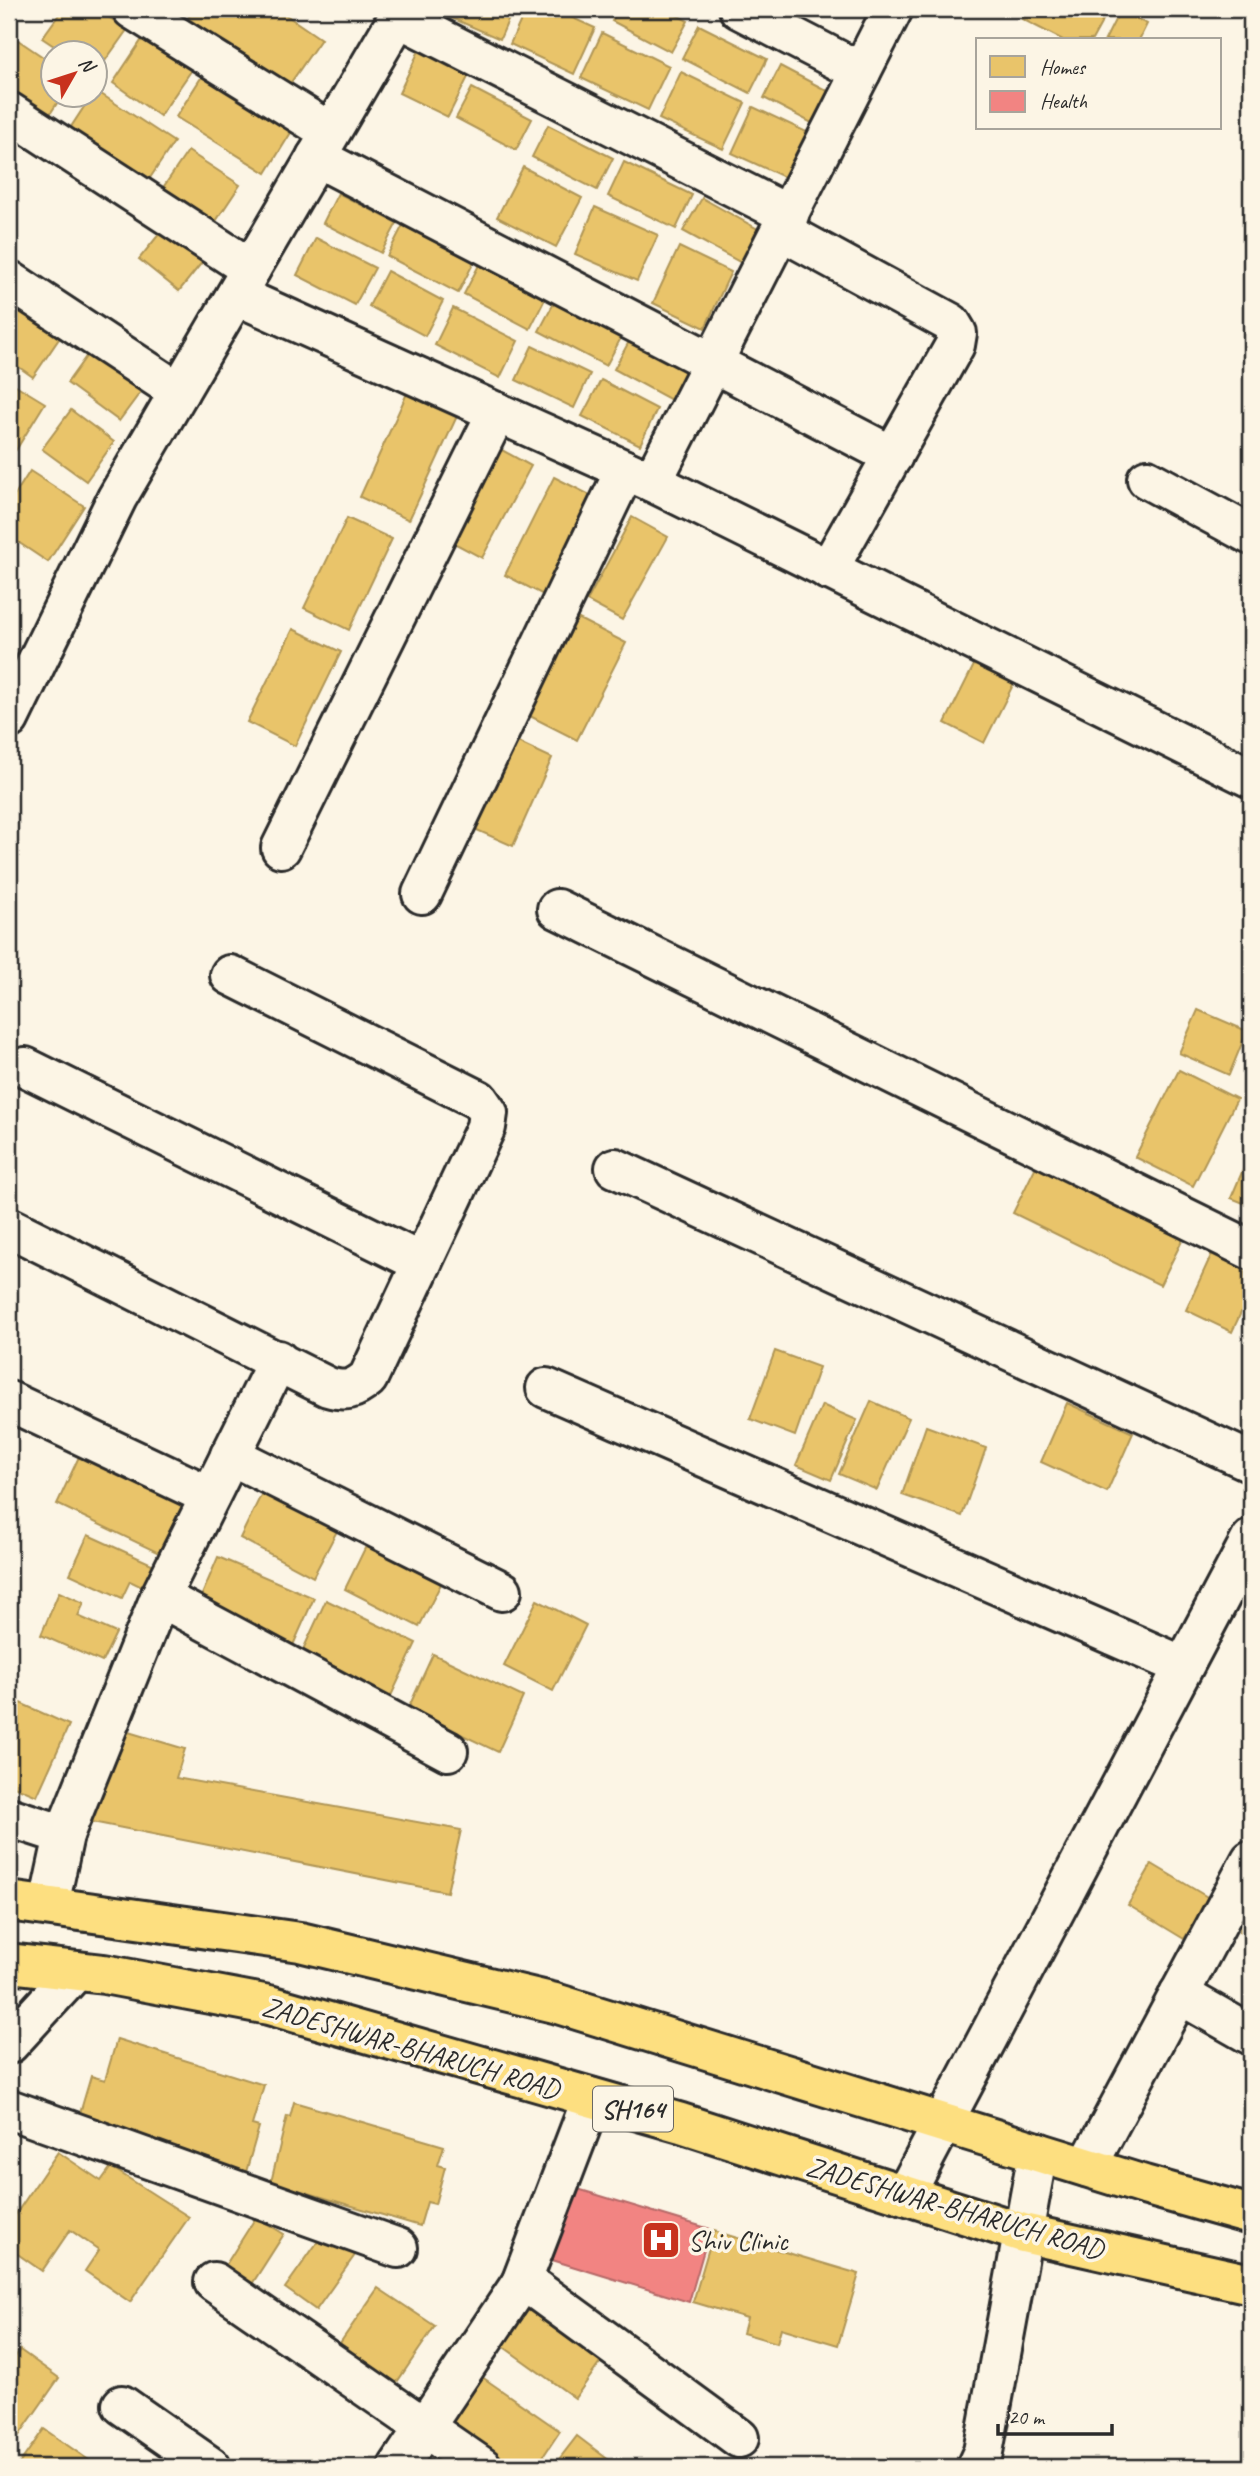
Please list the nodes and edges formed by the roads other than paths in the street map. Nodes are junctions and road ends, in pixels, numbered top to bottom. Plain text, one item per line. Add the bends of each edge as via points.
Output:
1 (132, 9) edge
2 (739, 9) edge
3 (893, 9) edge
4 (400, 13) edge
5 (862, 72) junction
6 (9, 112) edge
7 (323, 144) junction
8 (786, 223) junction
9 (9, 280) edge
10 (243, 282) junction
11 (715, 363) junction
12 (179, 392) junction
13 (497, 412) junction
14 (893, 456) junction
15 (638, 476) junction
16 (1147, 479) dead end
17 (1251, 535) edge
18 (828, 570) junction
19 (9, 719) edge
20 (1251, 778) edge
21 (281, 848) dead end
22 (422, 894) dead end
23 (557, 909) dead end
24 (230, 975) dead end
25 (24, 1067) dead end
26 (615, 1168) dead end
27 (9, 1227) edge
28 (1251, 1250) edge
29 (422, 1263) junction
30 (278, 1360) junction
31 (546, 1388) dead end
32 (9, 1401) edge
33 (230, 1455) junction
34 (1251, 1462) edge
35 (210, 1496) junction
36 (1251, 1539) edge
37 (502, 1591) dead end
38 (160, 1597) junction
39 (1183, 1667) junction
40 (447, 1751) dead end
41 (9, 1817) edge
42 (64, 1835) junction
43 (1251, 1860) edge
44 (9, 1901) edge
45 (49, 1905) junction
46 (9, 1963) edge
47 (76, 1971) junction
48 (1179, 1994) junction
49 (1251, 2035) edge
50 (9, 2044) edge
51 (592, 2098) junction
52 (9, 2109) edge
53 (942, 2122) junction
54 (1038, 2152) junction
55 (1087, 2167) junction
56 (905, 2195) junction
57 (1251, 2215) edge
58 (1023, 2233) junction
59 (398, 2248) dead end
60 (214, 2282) dead end
61 (521, 2283) junction
62 (1251, 2284) edge
63 (122, 2405) dead end
64 (424, 2429) junction
65 (739, 2438) dead end
66 (211, 2467) edge
67 (398, 2467) edge
68 (482, 2467) edge
69 (976, 2467) edge

1 - 7 street
2 - 5 street
3 - 5 street
4 - 7 street
4 - 8 street
5 - 8 street
6 - 10 street
7 - 10 street
7 - 11 street
8 - 11 street
8 - 14 street via 954,327 955,345
9 - 12 street
10 - 12 street
10 - 13 street
11 - 14 street
11 - 15 street
12 - 19 street via 117,498
13 - 15 street
13 - 21 street
14 - 18 street
15 - 18 street
15 - 22 street
16 - 17 street
18 - 20 street
23 - 28 street
24 - 29 street via 479,1100 488,1114 486,1127
25 - 29 street
26 - 34 street
27 - 30 street
29 - 30 street via 368,1378 357,1387 344,1391 328,1387
30 - 33 street
31 - 39 street
32 - 35 street
33 - 35 street
33 - 37 street
35 - 38 street
36 - 39 street
38 - 40 street
38 - 42 street
39 - 53 street
41 - 42 street
42 - 45 street
43 - 48 street
44 - 45 main road
45 - 53 main road via 300,1941 555,2003
46 - 47 main road, ZADESHWAR-BHARUCH ROAD / SH164
47 - 50 street
47 - 51 main road, ZADESHWAR-BHARUCH ROAD / SH164 via 269,2005
48 - 49 street
48 - 55 street
51 - 56 main road, ZADESHWAR-BHARUCH ROAD / SH164
51 - 61 street
52 - 59 street
53 - 54 main road
53 - 56 street
54 - 55 main road
54 - 58 street
55 - 57 main road
56 - 58 main road, ZADESHWAR-BHARUCH ROAD / SH164
58 - 62 main road, ZADESHWAR-BHARUCH ROAD / SH164
58 - 69 street via 983,2452
60 - 64 street
61 - 64 street
61 - 65 street
63 - 66 street
64 - 67 street
64 - 68 street

